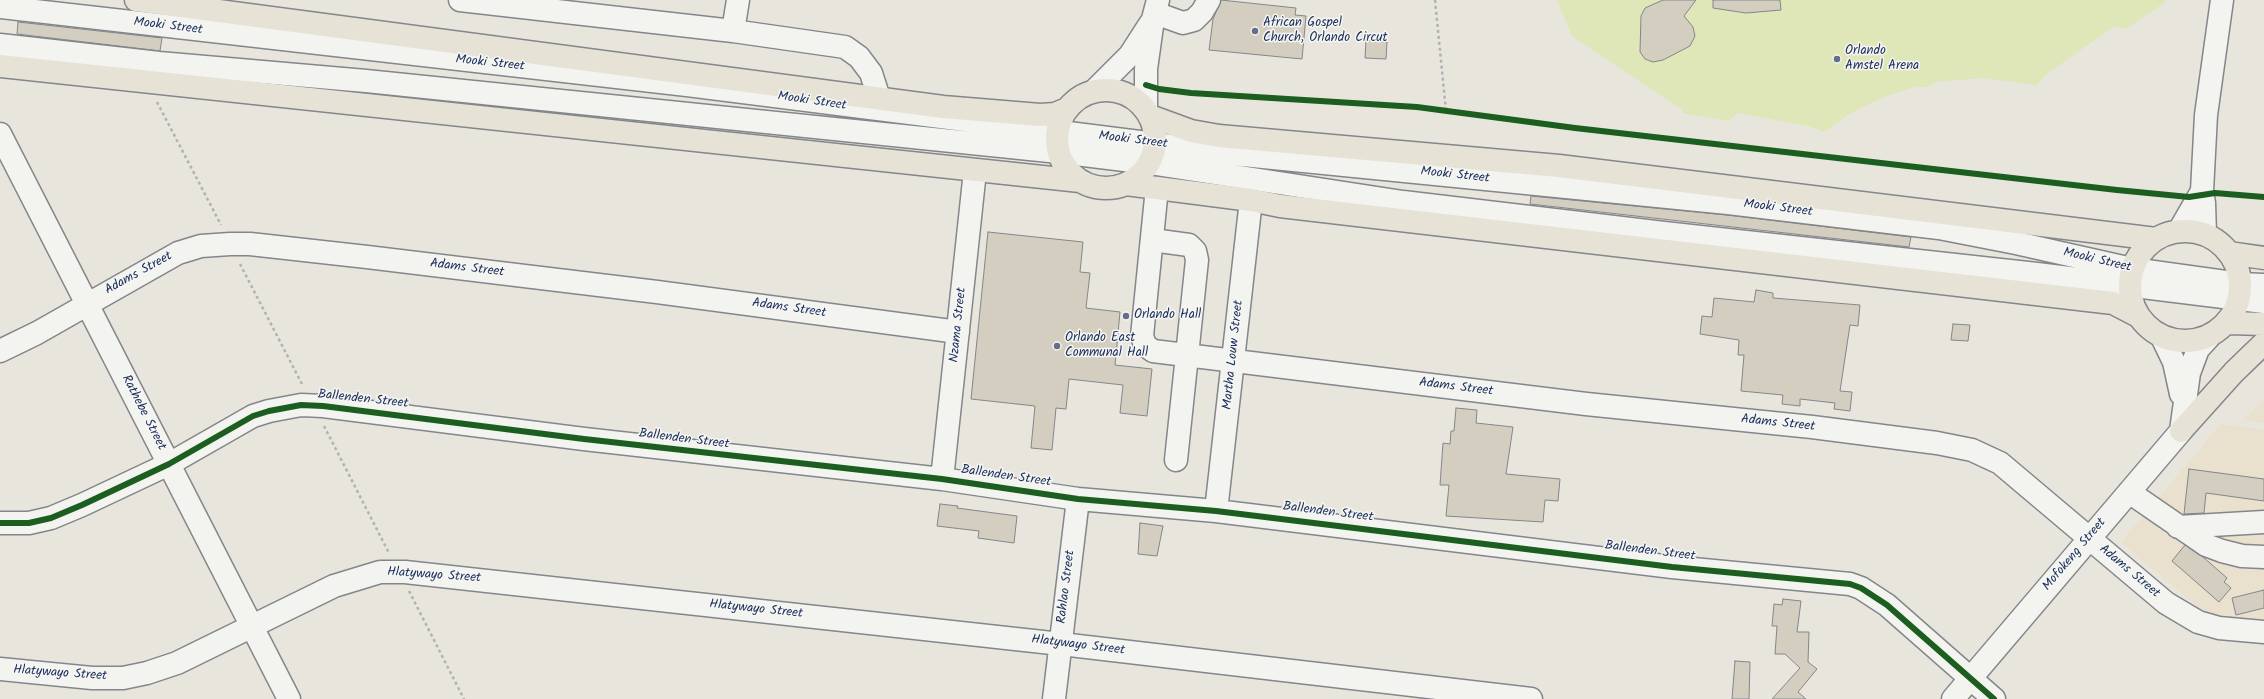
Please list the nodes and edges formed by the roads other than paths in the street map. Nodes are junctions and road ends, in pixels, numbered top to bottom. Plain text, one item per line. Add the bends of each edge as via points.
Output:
1 (136, 0) edge
2 (460, 0) edge
3 (738, 0) edge
4 (1209, 0) edge
5 (2222, 0) edge
6 (0, 7) edge
7 (1155, 11) edge
8 (733, 31) junction
9 (0, 45) edge
10 (3, 70) edge
11 (1094, 91) junction
12 (879, 98) junction
13 (1067, 108) junction
14 (1148, 113) junction
15 (2, 142) edge
16 (1058, 142) junction
17 (1152, 153) junction
18 (974, 171) junction
19 (1080, 181) junction
20 (1126, 184) junction
21 (1157, 188) junction
22 (2202, 191) junction
23 (1251, 200) junction
24 (2179, 231) junction
25 (2205, 234) junction
26 (2156, 239) junction
27 (1152, 240) junction
28 (2230, 253) junction
29 (2264, 258) edge
30 (2131, 277) junction
31 (2264, 285) edge
32 (2240, 292) junction
33 (2264, 302) edge
34 (86, 304) junction
35 (2138, 316) junction
36 (2227, 323) junction
37 (2264, 324) edge
38 (958, 332) junction
39 (2162, 337) junction
40 (2209, 337) junction
41 (2264, 343) edge
42 (0, 351) edge
43 (1187, 355) junction
44 (1234, 360) junction
45 (2184, 405) junction
46 (2180, 431) junction
47 (1176, 460) dead end
48 (169, 464) junction
49 (942, 479) junction
50 (2129, 492) junction
51 (1078, 499) junction
52 (1216, 511) junction
53 (2264, 522) edge
54 (0, 523) edge
55 (2178, 527) junction
56 (2089, 539) junction
57 (2264, 558) edge
58 (252, 625) junction
59 (2264, 632) edge
60 (1061, 644) junction
61 (0, 669) edge
62 (1971, 679) junction
63 (289, 699) edge
64 (1054, 699) edge
65 (1531, 699) edge
66 (1953, 699) edge
67 (1994, 699) edge

1 - 12 main road, Mooki Street
2 - 8 street
3 - 8 street
4 - 7 street via 1194,20 1183,23
5 - 22 street via 2206,115
6 - 16 street, Mooki Street via 687,85
7 - 11 street via 1130,55
7 - 14 street via 1146,69
8 - 12 street via 845,47 859,57 871,73
9 - 16 street, Mooki Street via 159,64
10 - 18 main road
11 - 13 main road via 1079,98
11 - 14 main road via 1109,89 1123,92 1136,99
12 - 13 main road, Mooki Street via 943,108 1040,115 1055,114
13 - 16 main road via 1061,119
14 - 17 main road via 1154,130
14 - 26 main road, Mooki Street via 1191,131 1219,136 1559,166
15 - 34 street, Rathebe Street
16 - 17 street, Mooki Street
16 - 19 main road via 1063,164
17 - 20 main road via 1140,176
17 - 30 street, Mooki Street via 1403,202
17 - 30 street, Mooki Street via 1243,156 1728,203 1939,228 2016,243
18 - 19 main road
18 - 38 street, Nzama Street
19 - 20 main road via 1110,187
20 - 21 main road
21 - 23 main road
21 - 27 street, Adams Street
22 - 24 street
22 - 25 street
23 - 35 main road via 1280,206 2113,303
23 - 44 street, Martha Louw Street via 1236,321
24 - 25 main road
24 - 26 main road
25 - 28 main road
26 - 30 main road via 2138,256
27 - 43 street, Adams Street via 1142,336 1145,345 1153,351
27 - 43 street via 1189,245 1195,251 1198,260
28 - 29 main road
28 - 32 main road via 2236,263
30 - 32 street, Mooki Street
30 - 35 main road via 2132,301
31 - 32 street, Mooki Street
32 - 33 street, Mooki Street
32 - 36 main road
34 - 38 street, Adams Street via 178,253 201,246 250,244 649,291
34 - 42 street, Adams Street via 38,333
34 - 48 street, Rathebe Street
35 - 39 main road via 2148,328
36 - 37 main road
36 - 40 main road
38 - 49 street, Nzama Street
39 - 40 main road via 2185,342
39 - 45 street via 2174,362
40 - 45 street via 2198,349 2193,361
41 - 46 main road
43 - 44 street, Adams Street
43 - 47 street
44 - 52 street, Martha Louw Street
44 - 56 street, Adams Street via 1586,404 1937,442 1972,450 2000,464
45 - 46 street
46 - 50 street, Mofokeng Street
48 - 49 street, Ballenden Street via 253,416 301,405
48 - 54 street, Ballenden Street via 51,518 29,523
48 - 58 street, Rathebe Street
49 - 51 street, Ballenden Street
50 - 55 street
50 - 56 street, Mofokeng Street
51 - 52 street, Ballenden Street
51 - 60 street, Rahlao Street
52 - 62 street, Ballenden Street via 1672,567 1850,584 1887,605
53 - 55 street
55 - 57 street via 2206,545 2222,551
56 - 59 street, Adams Street via 2166,603 2198,622 2219,628
56 - 62 street, Mofokeng Street
58 - 60 street, Hlatywayo Street via 354,579 380,572 405,572
58 - 61 street, Hlatywayo Street via 177,663 135,676 92,678
58 - 63 street, Rathebe Street
60 - 64 street, Rahlao Street
60 - 65 street, Hlatywayo Street
62 - 66 street, Mofokeng Street
62 - 67 street, Ballenden Street

